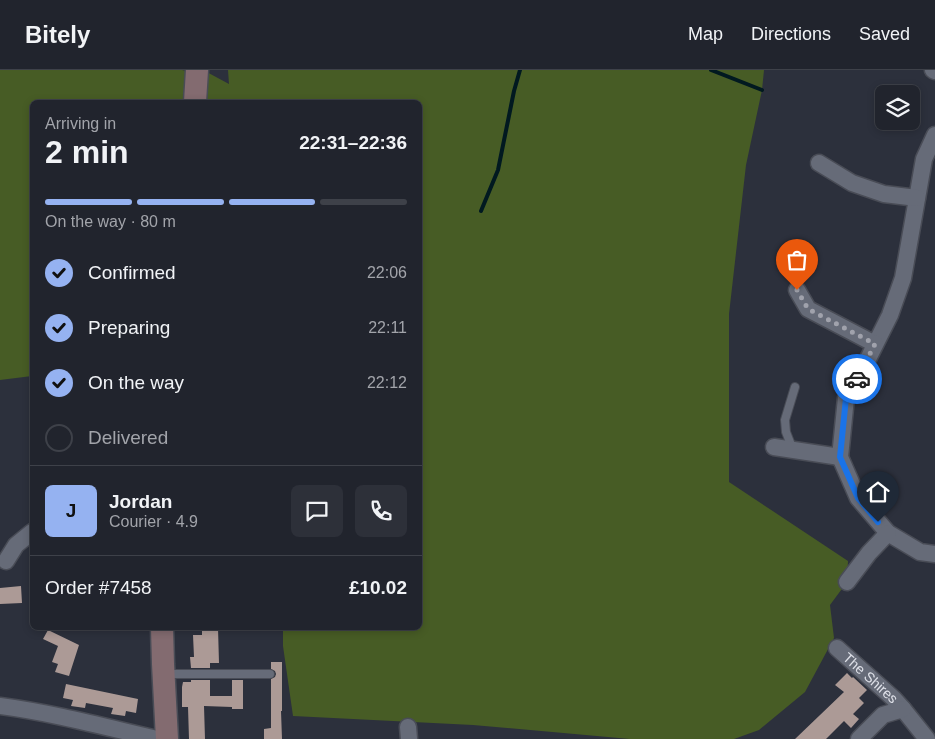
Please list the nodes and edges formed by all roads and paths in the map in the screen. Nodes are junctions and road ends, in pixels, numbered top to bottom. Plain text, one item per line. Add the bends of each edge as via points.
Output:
1 (197, 70) edge
2 (195, 100) edge
3 (935, 135) edge
4 (819, 163) dead end
5 (916, 198) junction
6 (797, 290) dead end
7 (875, 344) junction
8 (795, 387) dead end
9 (774, 446) dead end
10 (793, 450) junction
11 (840, 457) junction
12 (30, 534) edge
13 (888, 534) junction
14 (935, 554) edge
15 (6, 561) dead end
16 (847, 582) dead end
17 (162, 630) edge
18 (838, 648) dead end
19 (163, 674) junction
20 (270, 674) dead end
21 (0, 706) edge
22 (903, 709) junction
23 (156, 739) edge
24 (167, 739) edge
25 (859, 739) edge
26 (927, 739) edge

1 - 2 street
3 - 5 street via 924,159
4 - 5 street via 852,183 884,194
5 - 7 street via 903,278
6 - 7 street via 808,309
7 - 11 street via 846,398
8 - 10 lane via 785,420
9 - 10 street
10 - 11 street
11 - 13 street via 858,498
12 - 15 street via 16,545
13 - 14 street via 920,552
13 - 16 street
17 - 19 street
18 - 22 street, The Shires
19 - 20 lane
19 - 24 street
21 - 23 street
22 - 25 street, The Shires via 883,715
22 - 26 street, The Shires

